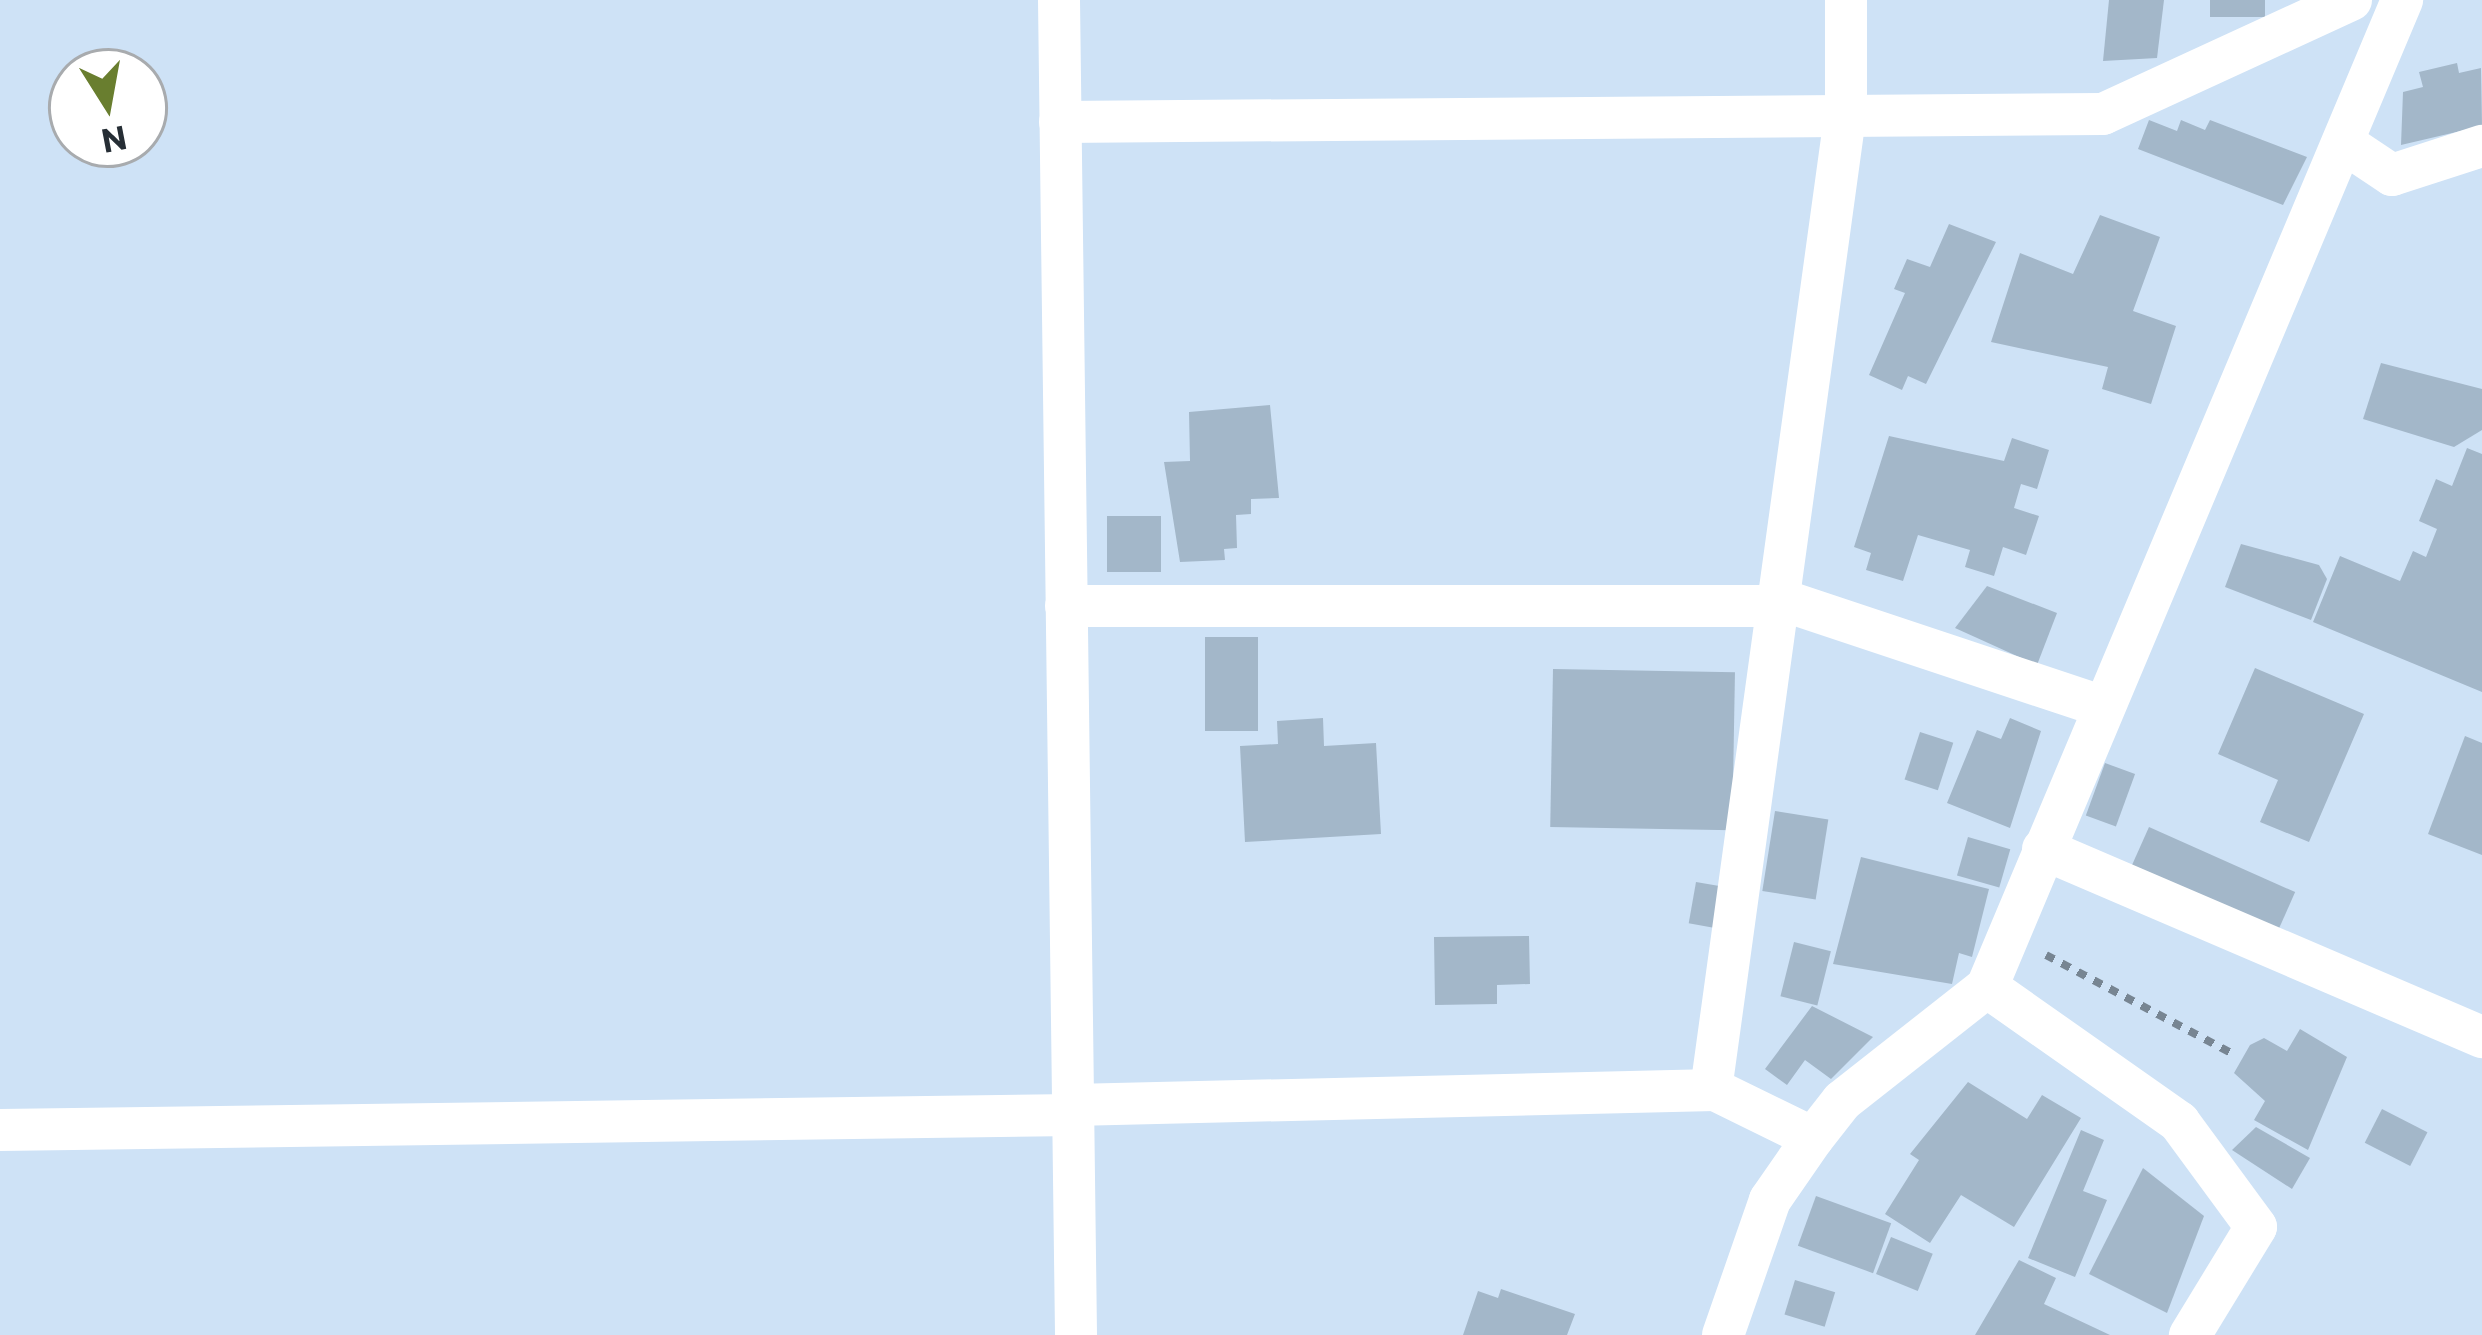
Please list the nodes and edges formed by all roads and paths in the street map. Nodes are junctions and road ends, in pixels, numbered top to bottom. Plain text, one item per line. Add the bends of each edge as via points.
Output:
1 (1059, 0) edge
2 (1846, 0) edge
3 (2351, 0) edge
4 (2402, 0) edge
5 (1846, 109) junction
6 (1060, 122) junction
7 (2347, 145) junction
8 (2472, 161) edge
9 (1775, 602) junction
10 (1066, 606) junction
11 (2097, 705) junction
12 (2043, 849) junction
13 (2008, 935) junction
14 (1987, 986) junction
15 (2482, 1037) edge
16 (2230, 1053) dead end
17 (1711, 1090) junction
18 (1074, 1110) junction
19 (0, 1130) edge
20 (1813, 1138) junction
21 (1076, 1335) edge
22 (1723, 1335) edge
23 (2190, 1335) edge

1 - 6 street
2 - 5 street
3 - 5 street via 2103,114
4 - 7 street
5 - 6 street
5 - 9 street
6 - 10 street
7 - 8 street via 2392,175
7 - 11 street
9 - 10 street
9 - 11 street
9 - 17 street
10 - 18 street
11 - 12 street
12 - 13 street
12 - 15 street
13 - 14 street
13 - 16 path
14 - 20 street via 1842,1101
14 - 23 street via 2179,1122 2257,1227
17 - 18 street
17 - 20 street
18 - 19 street
18 - 21 street
20 - 22 street via 1770,1200

